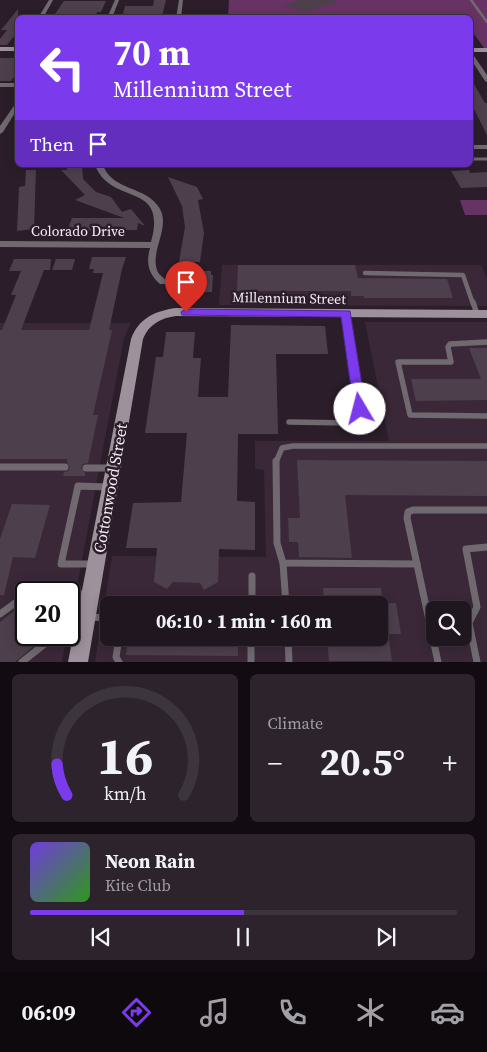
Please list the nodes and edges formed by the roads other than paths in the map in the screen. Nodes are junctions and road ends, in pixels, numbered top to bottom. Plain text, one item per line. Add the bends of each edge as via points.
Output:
1 (51, 0) edge
2 (117, 0) edge
3 (181, 0) edge
4 (472, 0) edge
5 (42, 15) edge
6 (110, 15) edge
7 (178, 15) edge
8 (487, 22) edge
9 (0, 49) edge
10 (15, 49) edge
11 (473, 50) edge
12 (487, 50) edge
13 (473, 59) edge
14 (487, 80) edge
15 (0, 84) edge
16 (15, 84) edge
17 (15, 107) edge
18 (0, 132) edge
19 (473, 147) edge
20 (487, 147) edge
21 (473, 159) edge
22 (487, 159) edge
23 (100, 167) edge
24 (0, 244) edge
25 (155, 245) junction
26 (365, 274) dead end
27 (162, 282) dead end
28 (346, 314) junction
29 (482, 314) edge
30 (152, 319) joint
31 (487, 342) edge
32 (487, 416) edge
33 (289, 422) dead end
34 (487, 446) edge
35 (0, 467) edge
36 (65, 468) dead end
37 (86, 468) dead end
38 (114, 468) junction
39 (110, 487) junction
40 (487, 510) edge
41 (487, 547) edge
42 (283, 563) junction
43 (96, 564) junction
44 (417, 564) junction
45 (252, 576) dead end
46 (80, 594) edge
47 (90, 594) junction
48 (252, 596) edge
49 (285, 596) edge
50 (15, 603) edge
51 (0, 614) edge
52 (86, 617) junction
53 (100, 618) edge
54 (80, 636) edge
55 (83, 636) junction
56 (42, 646) edge
57 (118, 646) edge
58 (252, 646) edge
59 (288, 646) edge
60 (22, 662) edge
61 (78, 662) edge
62 (120, 662) edge
63 (251, 662) edge
64 (289, 662) edge
65 (438, 662) edge
66 (478, 662) edge

1 - 5 street
2 - 6 street
3 - 7 street
4 - 8 lane
9 - 10 street
11 - 12 street
13 - 14 street
15 - 16 street
17 - 18 street
19 - 20 street
21 - 22 lane
23 - 25 street via 101,174 109,181 143,197 157,210 159,219
24 - 25 street, Colorado Drive
25 - 27 street via 151,268
26 - 29 lane via 463,275
28 - 29 street, Millennium Street
28 - 30 street, Millennium Street via 176,312
28 - 33 lane via 360,414 352,423
30 - 38 street, Cottonwood Street via 139,332 137,339
31 - 32 lane via 450,344 452,362 398,362 410,415
34 - 42 lane via 282,448 276,459 276,543
35 - 36 lane
37 - 38 lane
38 - 39 street, Cottonwood Street
39 - 43 street, Cottonwood Street
39 - 43 lane via 78,486 61,564
40 - 44 lane via 408,512
41 - 66 lane via 466,549 477,607 470,623
42 - 44 lane
42 - 49 lane
43 - 47 street, Cottonwood Street
44 - 65 lane
45 - 48 lane
46 - 47 lane
47 - 52 street, Cottonwood Street
50 - 51 lane
52 - 53 lane
52 - 55 street, Cottonwood Street
54 - 55 lane
55 - 61 street, Cottonwood Street
56 - 60 lane
57 - 62 lane via 116,657
58 - 63 lane
59 - 64 lane

